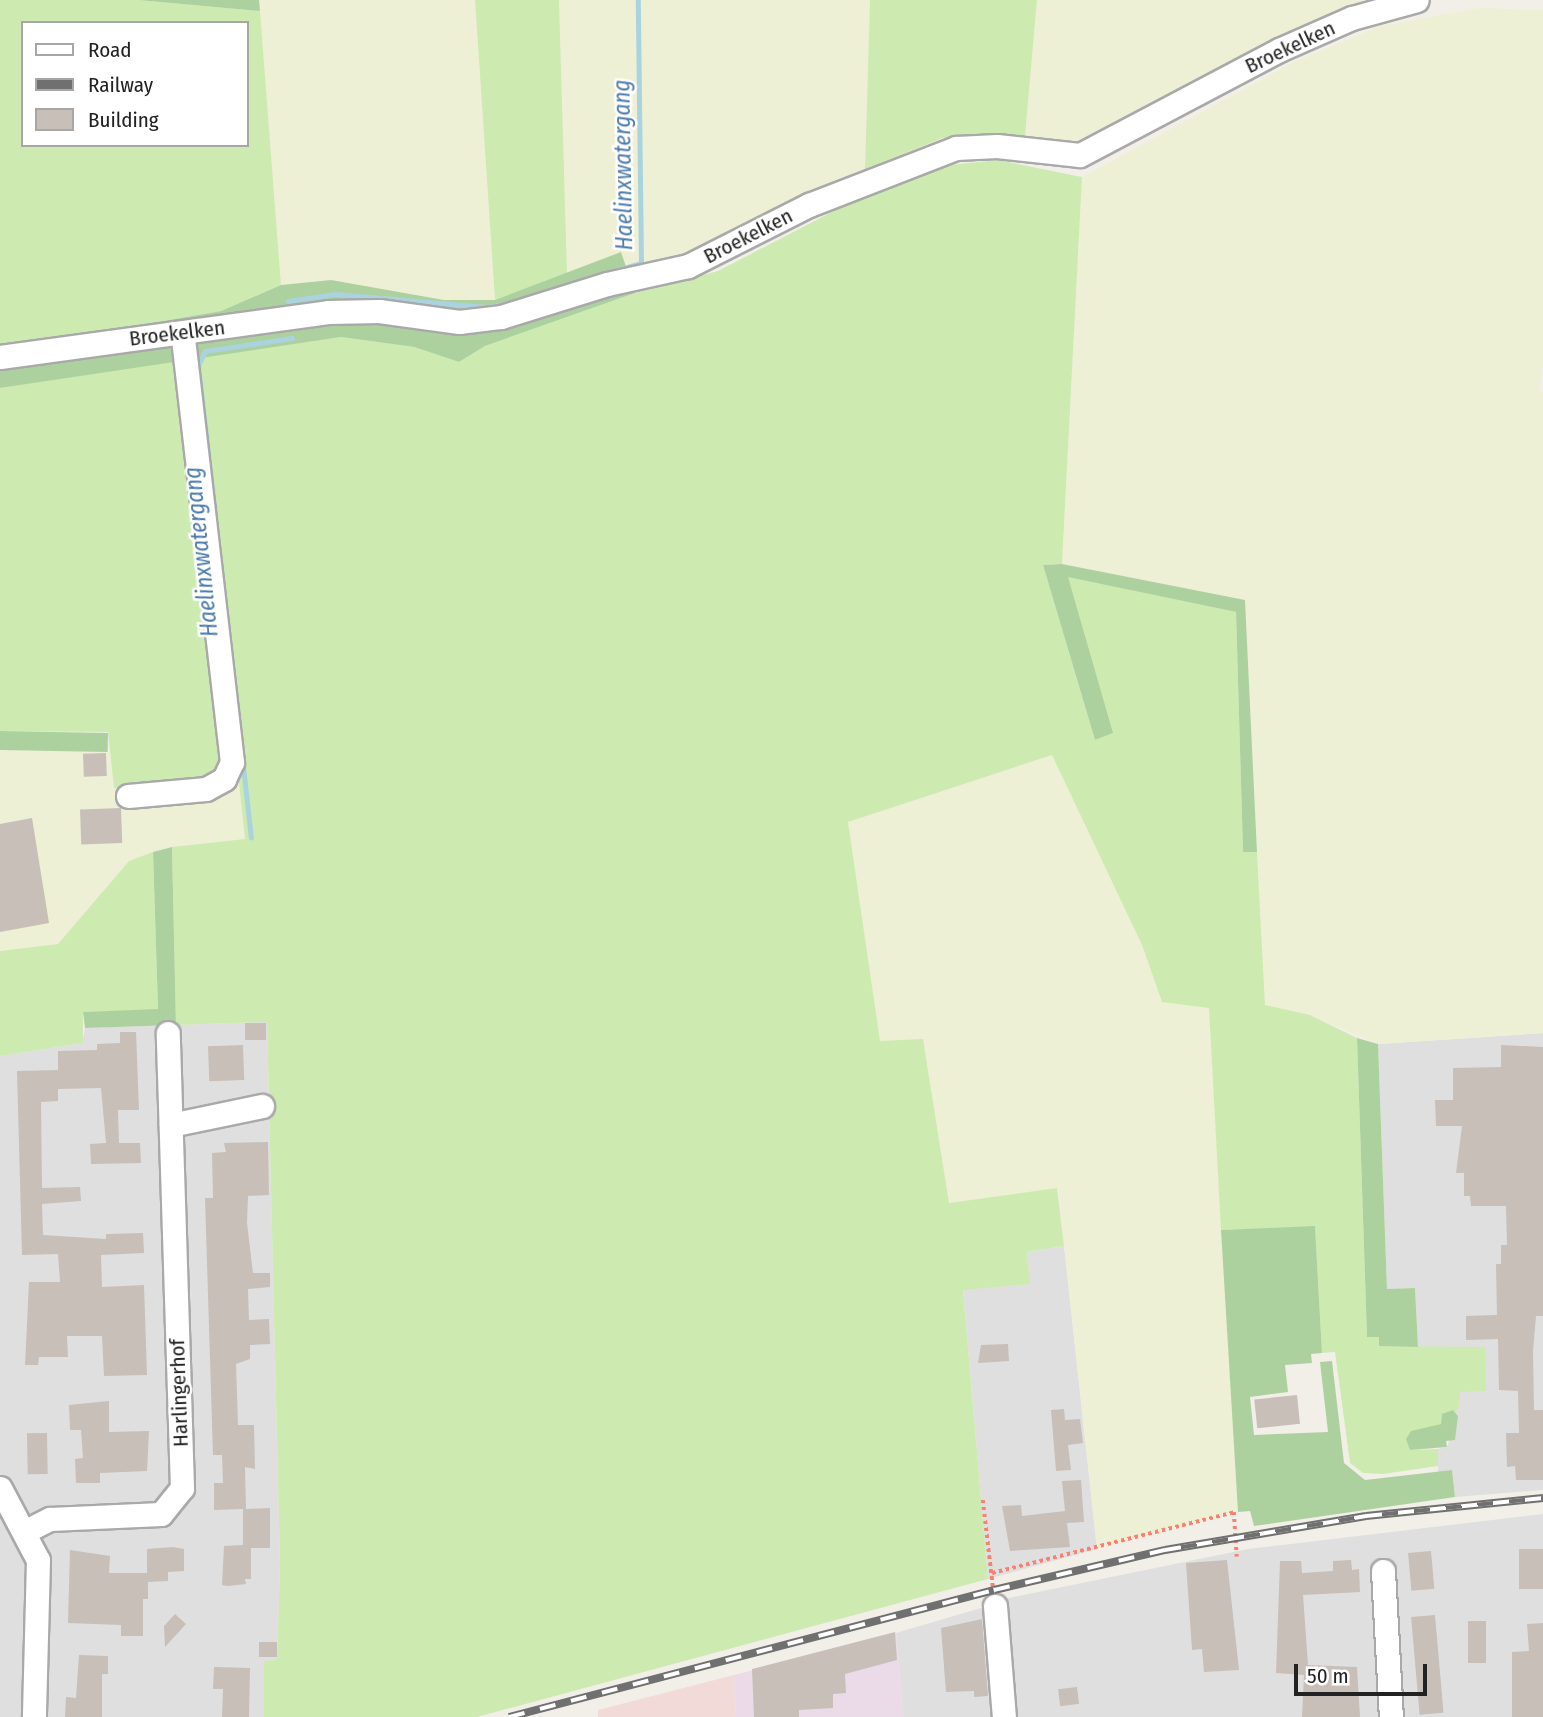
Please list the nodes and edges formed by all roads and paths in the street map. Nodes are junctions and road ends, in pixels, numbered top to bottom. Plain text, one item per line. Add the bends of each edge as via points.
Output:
1 (1417, 0) edge
2 (182, 333) junction
3 (0, 357) edge
4 (128, 796) dead end
5 (167, 1033) dead end
6 (262, 1106) dead end
7 (172, 1125) junction
8 (0, 1488) edge
9 (983, 1500) dead end
10 (24, 1532) junction
11 (1237, 1557) dead end
12 (1383, 1572) dead end
13 (992, 1573) junction
14 (995, 1606) joint
15 (34, 1717) edge
16 (1004, 1717) edge
17 (1391, 1717) edge

1 - 2 street, Broekelken via 1352,18 1279,50 1080,155 997,146 956,148 819,200 688,266 607,284 502,317 459,322 352,310
2 - 3 street, Broekelken
2 - 4 street via 232,762 224,779 206,789
5 - 7 street, Harlingerhof
6 - 7 street
7 - 10 street, Harlingerhof via 182,1488 161,1514 50,1519
8 - 10 street
9 - 13 path
10 - 15 street via 38,1560
11 - 13 path via 1234,1512
12 - 17 street
13 - 14 path
14 - 16 street

